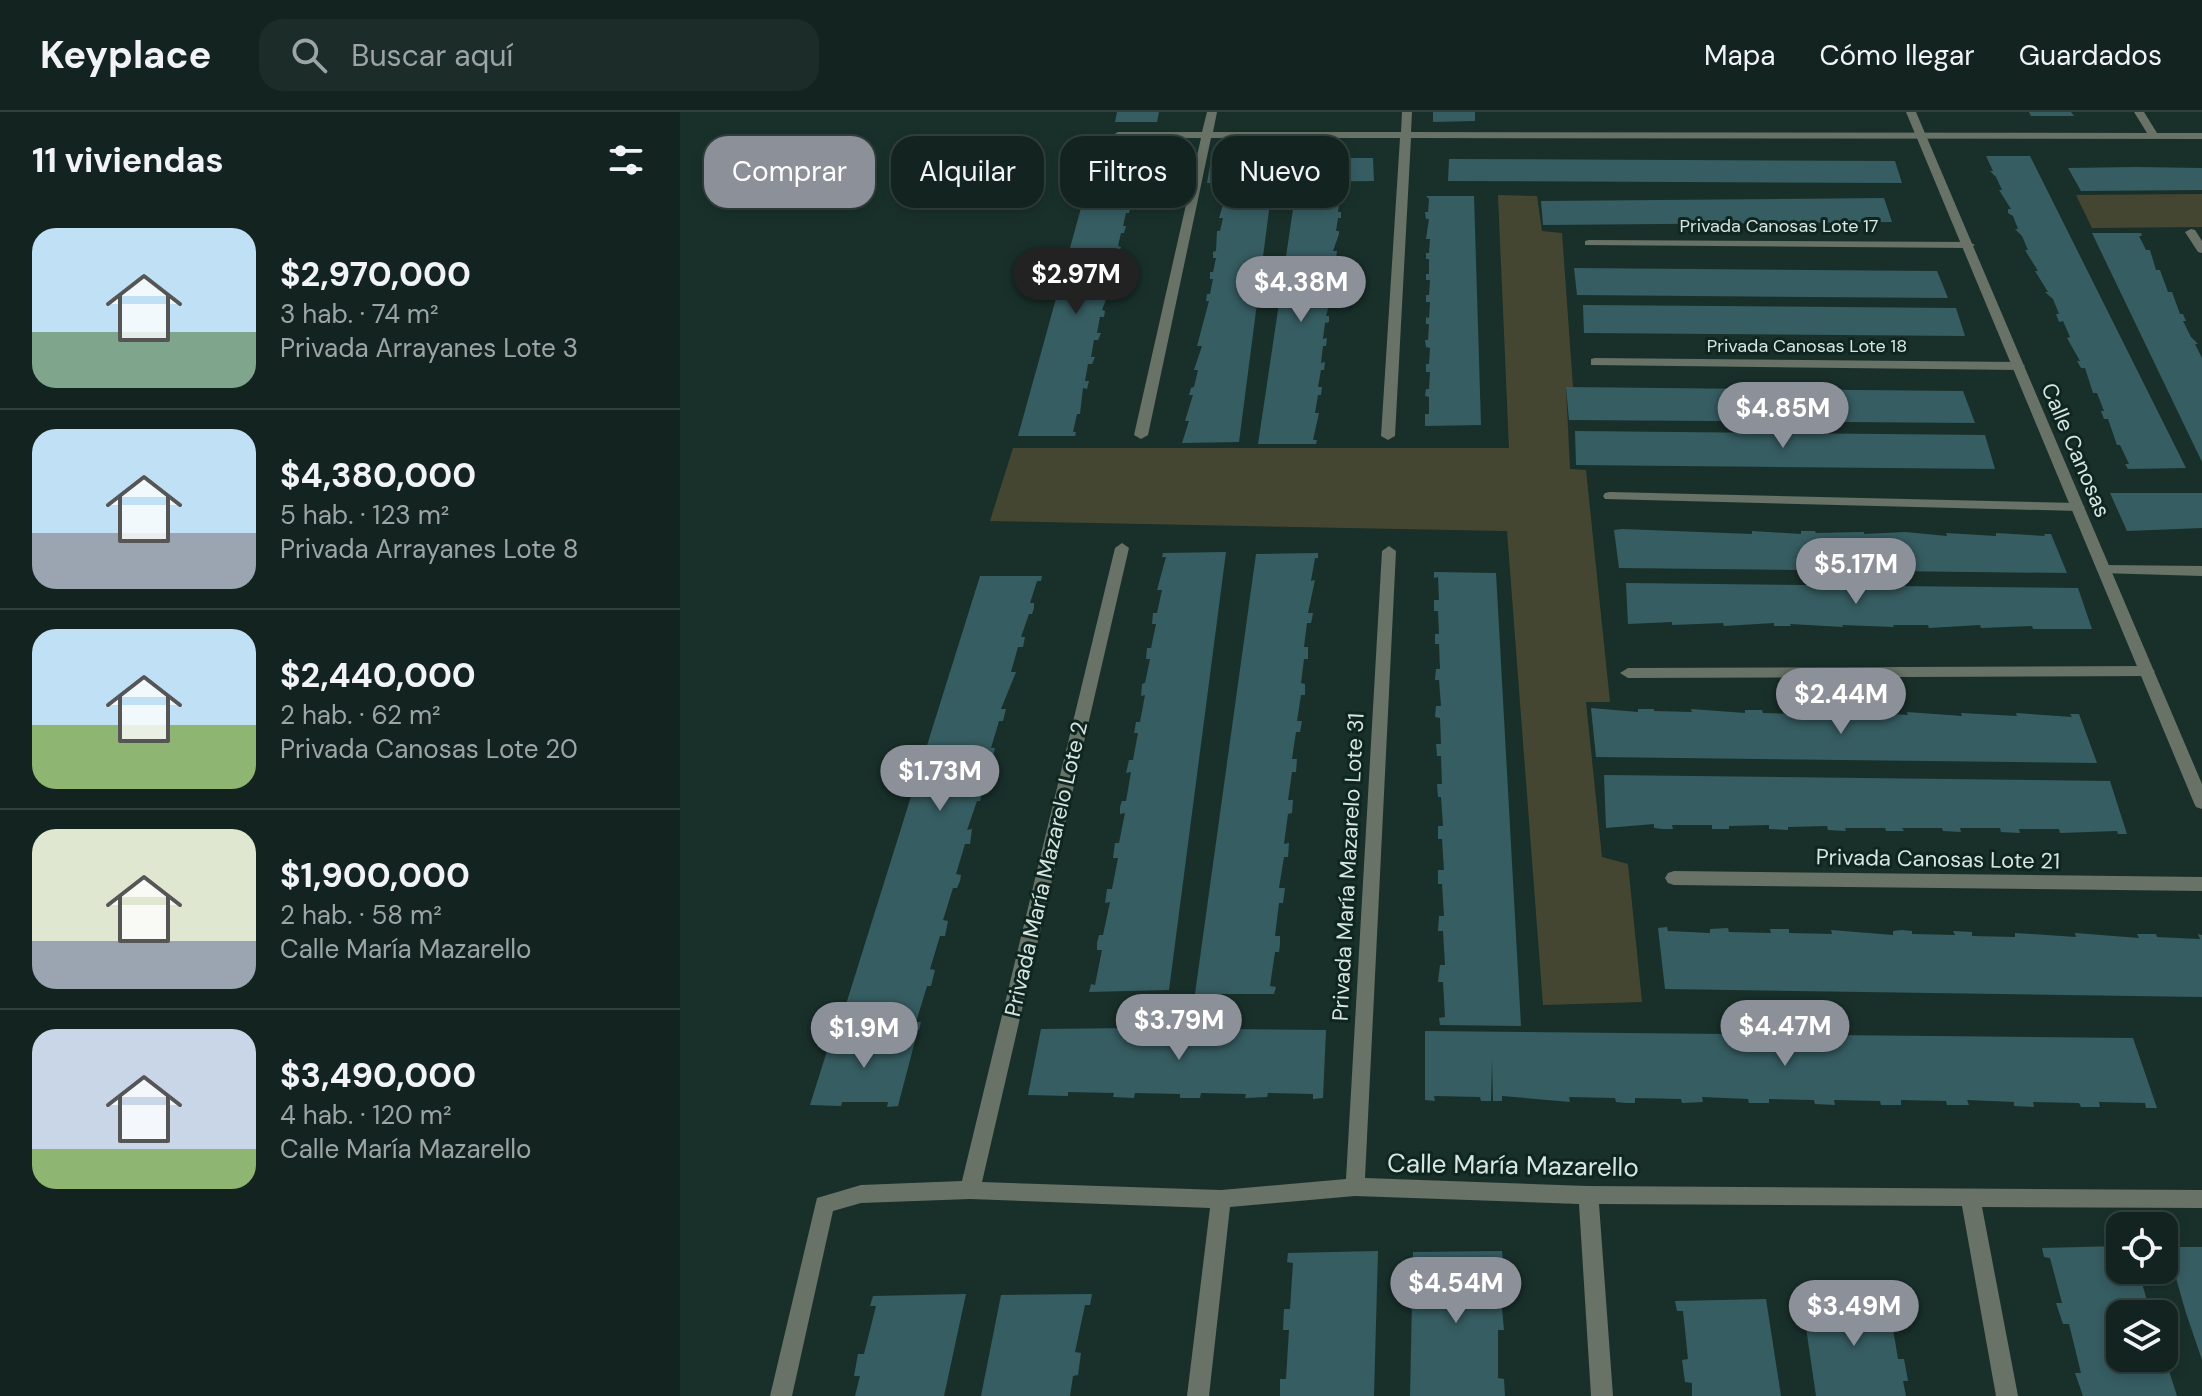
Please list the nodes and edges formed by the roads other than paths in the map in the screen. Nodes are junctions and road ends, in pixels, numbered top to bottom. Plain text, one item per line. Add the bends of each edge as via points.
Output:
1 (1212, 112) edge
2 (1407, 112) edge
3 (1911, 112) edge
4 (2139, 112) edge
5 (1118, 135) dead end
6 (1207, 135) junction
7 (1406, 135) junction
8 (1923, 136) junction
9 (2154, 136) junction
10 (2202, 136) edge
11 (2191, 232) dead end
12 (1589, 243) dead end
13 (1969, 245) junction
14 (2202, 250) edge
15 (1595, 362) dead end
16 (2019, 366) junction
17 (1141, 435) dead end
18 (1388, 436) dead end
19 (1610, 496) dead end
20 (2078, 507) junction
21 (1122, 548) dead end
22 (1389, 551) dead end
23 (2105, 570) junction
24 (2202, 571) edge
25 (2147, 671) junction
26 (1628, 673) dead end
27 (2202, 803) edge
28 (1674, 878) dead end
29 (2202, 884) edge
30 (1355, 1187) junction
31 (970, 1190) junction
32 (1588, 1195) junction
33 (1970, 1196) junction
34 (1221, 1199) junction
35 (2202, 1199) edge
36 (781, 1396) edge
37 (1198, 1396) edge
38 (1602, 1396) edge
39 (2007, 1396) edge

1 - 6 street
2 - 7 street
3 - 8 street, Calle Canosas
4 - 9 street
5 - 6 street
6 - 7 street
6 - 17 street
7 - 8 street
7 - 18 street
8 - 9 street
8 - 13 street, Calle Canosas
9 - 10 street
11 - 14 street
12 - 13 street, Privada Canosas Lote 17
13 - 16 street, Calle Canosas
15 - 16 street, Privada Canosas Lote 18
16 - 20 street, Calle Canosas
19 - 20 street
20 - 23 street, Calle Canosas
21 - 31 street, Privada María Mazarelo Lote 2
22 - 30 street, Privada María Mazarelo Lote 31
23 - 24 street
23 - 25 street, Calle Canosas
25 - 26 street
25 - 27 street, Calle Canosas
28 - 29 street, Privada Canosas Lote 21
30 - 32 street, Calle María Mazarello
30 - 34 street, Calle María Mazarello
31 - 34 street, Calle María Mazarello
31 - 36 street, Calle María Mazarello via 861,1194 824,1204
32 - 33 street, Calle María Mazarello
32 - 38 street
33 - 35 street, Calle María Mazarello
33 - 39 street
34 - 37 street

